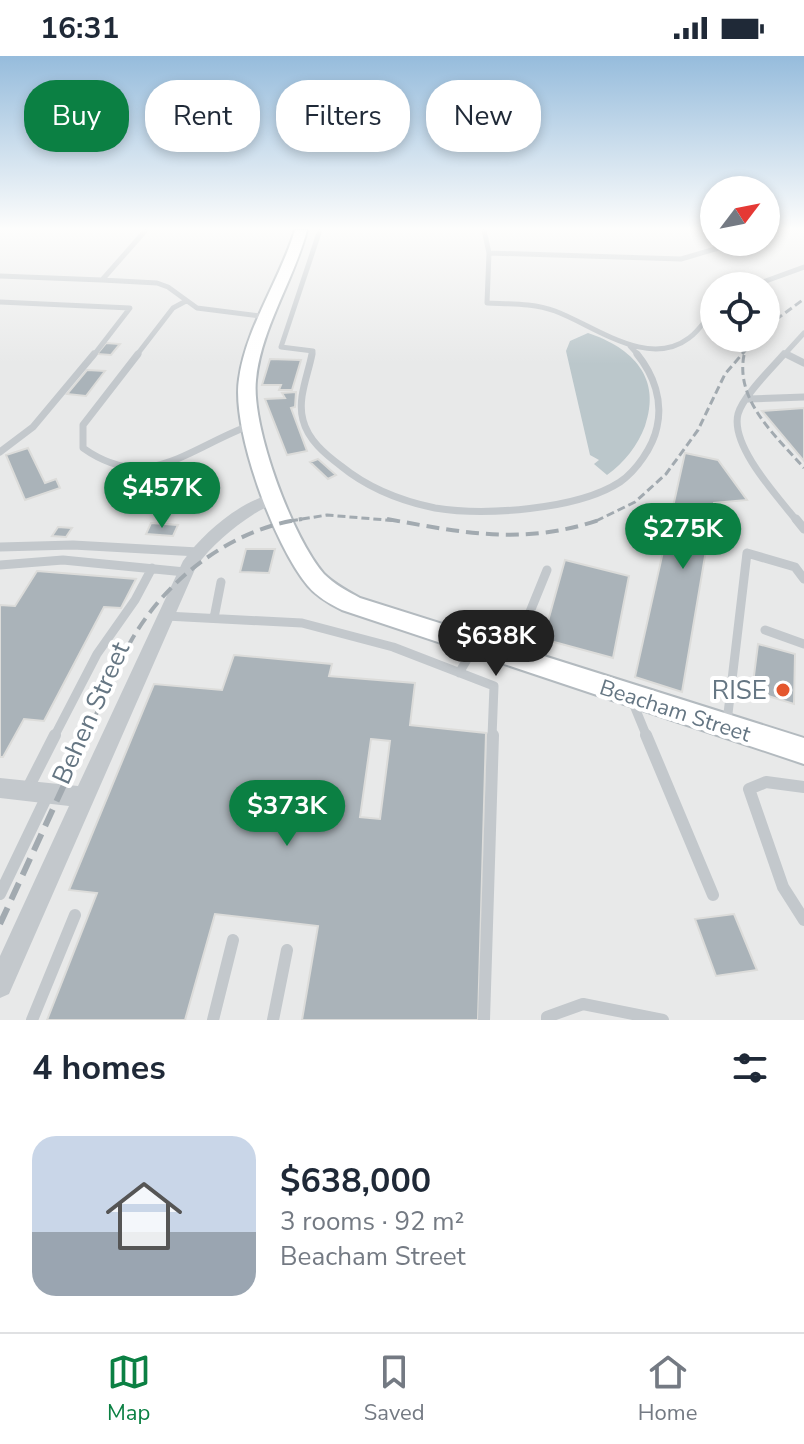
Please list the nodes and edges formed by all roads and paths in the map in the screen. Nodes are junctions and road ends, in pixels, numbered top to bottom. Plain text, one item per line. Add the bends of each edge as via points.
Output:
1 (106, 275) edge
2 (284, 275) edge
3 (305, 275) edge
4 (488, 275) edge
5 (0, 276) edge
6 (102, 280) junction
7 (186, 301) junction
8 (0, 302) edge
9 (269, 317) junction
10 (700, 326) edge
11 (804, 333) edge
12 (630, 346) junction
13 (784, 353) junction
14 (804, 363) edge
15 (804, 397) edge
16 (749, 399) junction
17 (252, 425) junction
18 (0, 452) edge
19 (274, 498) junction
20 (804, 529) edge
21 (0, 547) edge
22 (199, 552) junction
23 (0, 565) edge
24 (152, 568) junction
25 (547, 570) dead end
26 (185, 572) junction
27 (804, 579) edge
28 (221, 582) dead end
29 (166, 616) junction
30 (214, 618) junction
31 (765, 630) dead end
32 (804, 644) edge
33 (475, 645) junction
34 (511, 657) junction
35 (459, 673) junction
36 (631, 697) junction
37 (727, 727) junction
38 (804, 744) edge
39 (804, 751) edge
40 (804, 787) edge
41 (0, 788) edge
42 (38, 792) junction
43 (84, 797) junction
44 (0, 894) edge
45 (713, 895) dead end
46 (75, 915) dead end
47 (804, 920) edge
48 (233, 940) dead end
49 (287, 950) dead end
50 (0, 985) edge
51 (32, 1020) edge
52 (213, 1020) edge
53 (273, 1020) edge
54 (484, 1020) edge
55 (547, 1020) edge
56 (663, 1020) edge

1 - 6 lane
2 - 9 main road, Beacham Street
3 - 12 lane via 281,347 313,351 301,413 317,445 351,475 423,504 474,512 572,498 621,480 646,454 661,415 650,370
4 - 12 lane via 487,303 553,310
5 - 6 lane
6 - 7 lane via 157,283
7 - 9 lane via 197,308
7 - 17 lane via 173,308 83,425 83,448 111,469 148,471
8 - 18 lane via 130,308 36,424
9 - 17 main road, Beacham Street via 247,382
10 - 12 lane via 680,344
11 - 13 lane
13 - 14 lane
13 - 16 lane
15 - 16 lane
16 - 20 lane via 738,412 737,433
17 - 19 main road, Beacham Street
19 - 22 street, Behen Street via 251,507
19 - 33 main road, Beacham Street via 307,569 328,591 351,604
21 - 22 lane
22 - 26 street, Behen Street
23 - 24 lane via 63,560
24 - 26 lane
24 - 42 lane via 97,654
25 - 34 lane
26 - 29 street, Behen Street
27 - 37 lane via 795,567 747,553
28 - 30 lane
29 - 30 lane
29 - 43 street, Behen Street
30 - 35 lane via 302,623 393,647
31 - 32 lane
33 - 34 main road, Beacham Street
33 - 35 lane
34 - 36 main road, Beacham Street
35 - 54 lane via 494,686
36 - 37 main road, Beacham Street
36 - 45 lane
37 - 39 main road, Beacham Street
38 - 39 lane
40 - 47 lane via 766,782 749,789 783,887
41 - 42 street
42 - 43 street
42 - 44 lane
43 - 50 street, Behen Street
46 - 51 lane
48 - 52 lane
49 - 53 lane
55 - 56 lane via 583,1004

